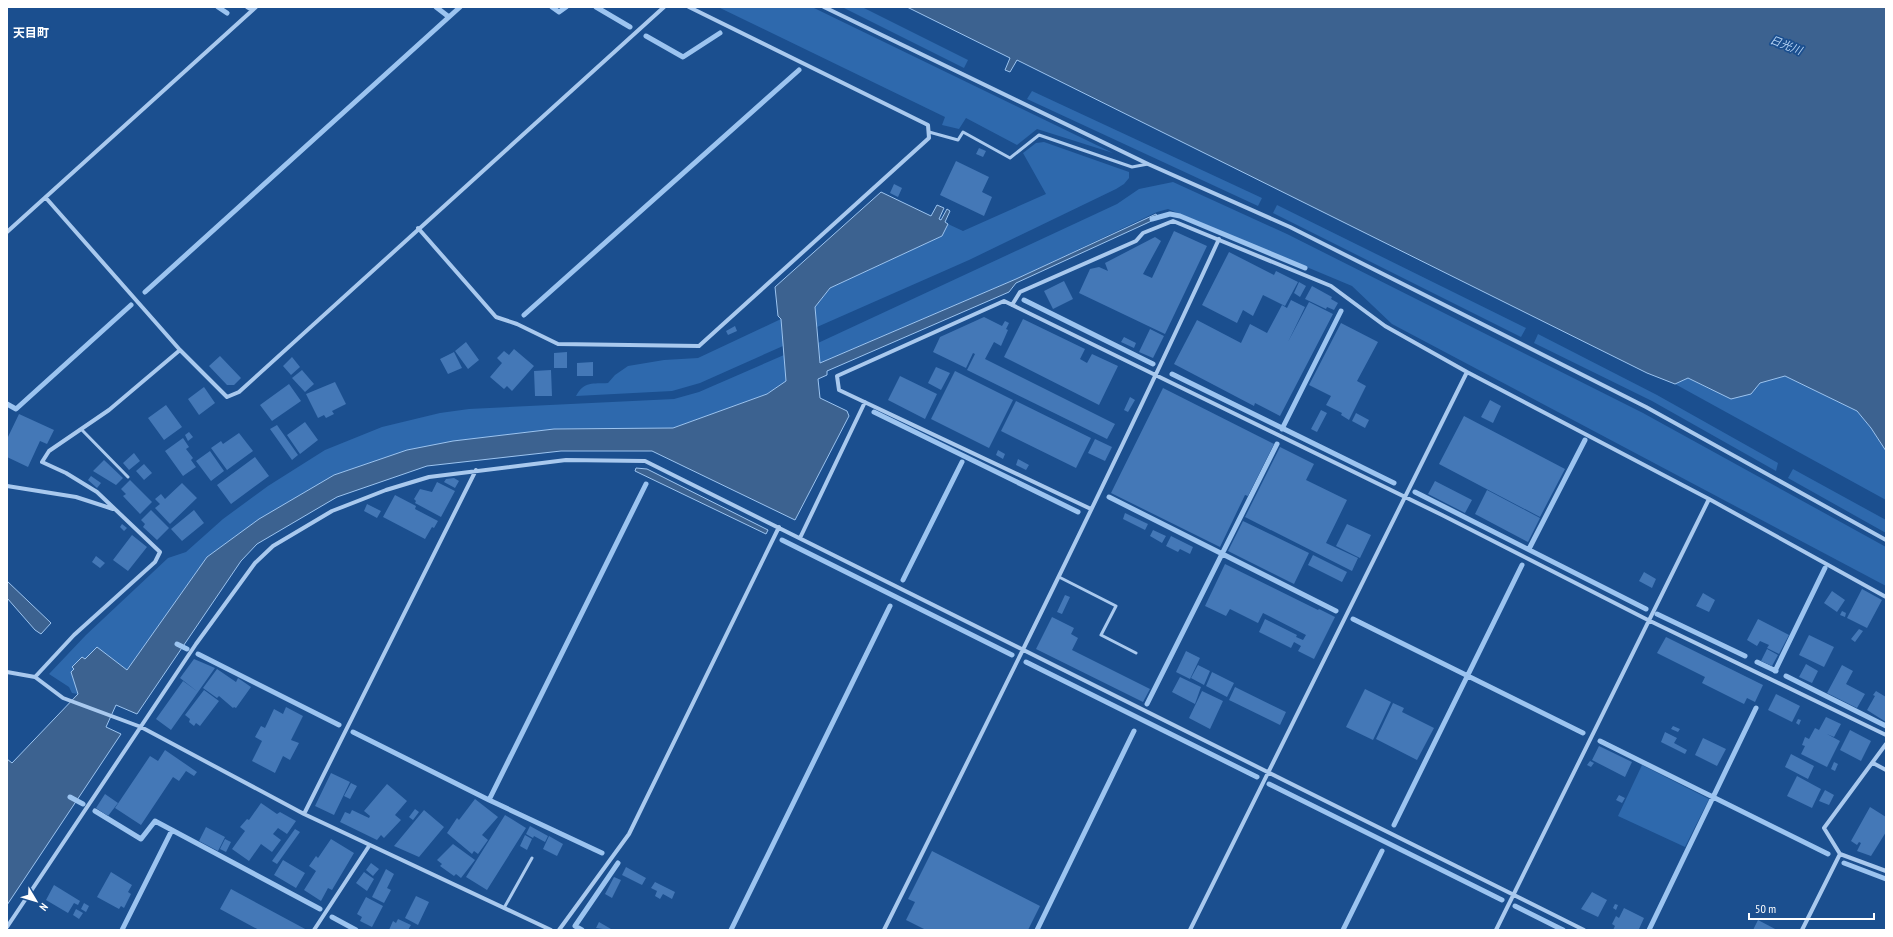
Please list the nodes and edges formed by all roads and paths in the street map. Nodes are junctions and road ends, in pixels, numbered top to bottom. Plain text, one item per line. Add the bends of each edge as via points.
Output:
1 (247, 7) edge
2 (664, 7) edge
3 (689, 7) edge
4 (824, 7) edge
5 (254, 9) edge
6 (929, 132) junction
7 (1148, 164) junction
8 (46, 198) junction
9 (418, 228) junction
10 (7, 232) edge
11 (1219, 239) junction
12 (1012, 304) junction
13 (180, 350) junction
14 (1467, 372) junction
15 (1156, 376) junction
16 (865, 402) junction
17 (81, 429) junction
18 (476, 470) junction
19 (128, 477) dead end
20 (7, 486) edge
21 (1404, 496) junction
22 (1709, 500) junction
23 (1091, 509) junction
24 (115, 510) junction
25 (779, 527) junction
26 (800, 538) junction
27 (1886, 540) edge
28 (1059, 577) junction
29 (1886, 597) edge
30 (1648, 620) junction
31 (1024, 649) junction
32 (1136, 653) dead end
33 (7, 672) edge
34 (35, 678) junction
35 (141, 727) junction
36 (1886, 734) edge
37 (1886, 744) edge
38 (1873, 763) junction
39 (1886, 770) edge
40 (1268, 771) junction
41 (304, 814) junction
42 (369, 846) junction
43 (1840, 854) junction
44 (532, 858) dead end
45 (1886, 872) edge
46 (1513, 895) junction
47 (504, 908) junction
48 (7, 927) edge
49 (314, 930) edge
50 (551, 930) edge
51 (559, 930) edge
52 (884, 930) edge
53 (1190, 930) edge
54 (1496, 930) edge
55 (1584, 930) edge
56 (1802, 930) edge

1 - 5 street
2 - 9 street
3 - 6 street via 928,125
4 - 7 street
5 - 8 street
6 - 7 lane via 958,140 963,132 1010,158 1039,135 1132,167
6 - 9 street via 929,138 699,346 558,344 496,317
7 - 27 street via 1290,227 1646,407
8 - 10 street
8 - 13 street
9 - 13 street via 239,392 227,397
11 - 12 street via 1173,221 1143,233 1136,241 1020,292
11 - 14 street via 1331,286 1385,326
11 - 15 street
12 - 15 street
12 - 16 street via 1004,301 837,376 839,390
13 - 17 street
14 - 21 street
14 - 22 street
15 - 21 street
15 - 23 street
16 - 23 street
16 - 26 street
17 - 19 lane
17 - 24 street via 49,451 42,462 97,492
18 - 25 street via 566,460 646,461
18 - 35 street via 429,477 386,490 332,511 273,546 254,563
18 - 41 street
20 - 24 street via 76,497
21 - 30 street
21 - 40 street
22 - 29 street
22 - 30 street
23 - 28 street
24 - 34 street via 160,552 155,562 74,635
25 - 26 street
25 - 51 street via 629,834
26 - 31 street
28 - 31 street
28 - 32 lane via 1116,606 1101,636
30 - 36 street
30 - 46 street
31 - 40 street
31 - 52 street
33 - 34 street
34 - 35 street via 63,698
35 - 41 street
35 - 48 street
37 - 38 street
38 - 39 street
38 - 43 street via 1824,828
40 - 46 street
40 - 53 street
41 - 42 street
42 - 47 street
42 - 49 street
43 - 45 street
43 - 56 street
44 - 47 lane
46 - 54 street
46 - 55 street
47 - 50 street

